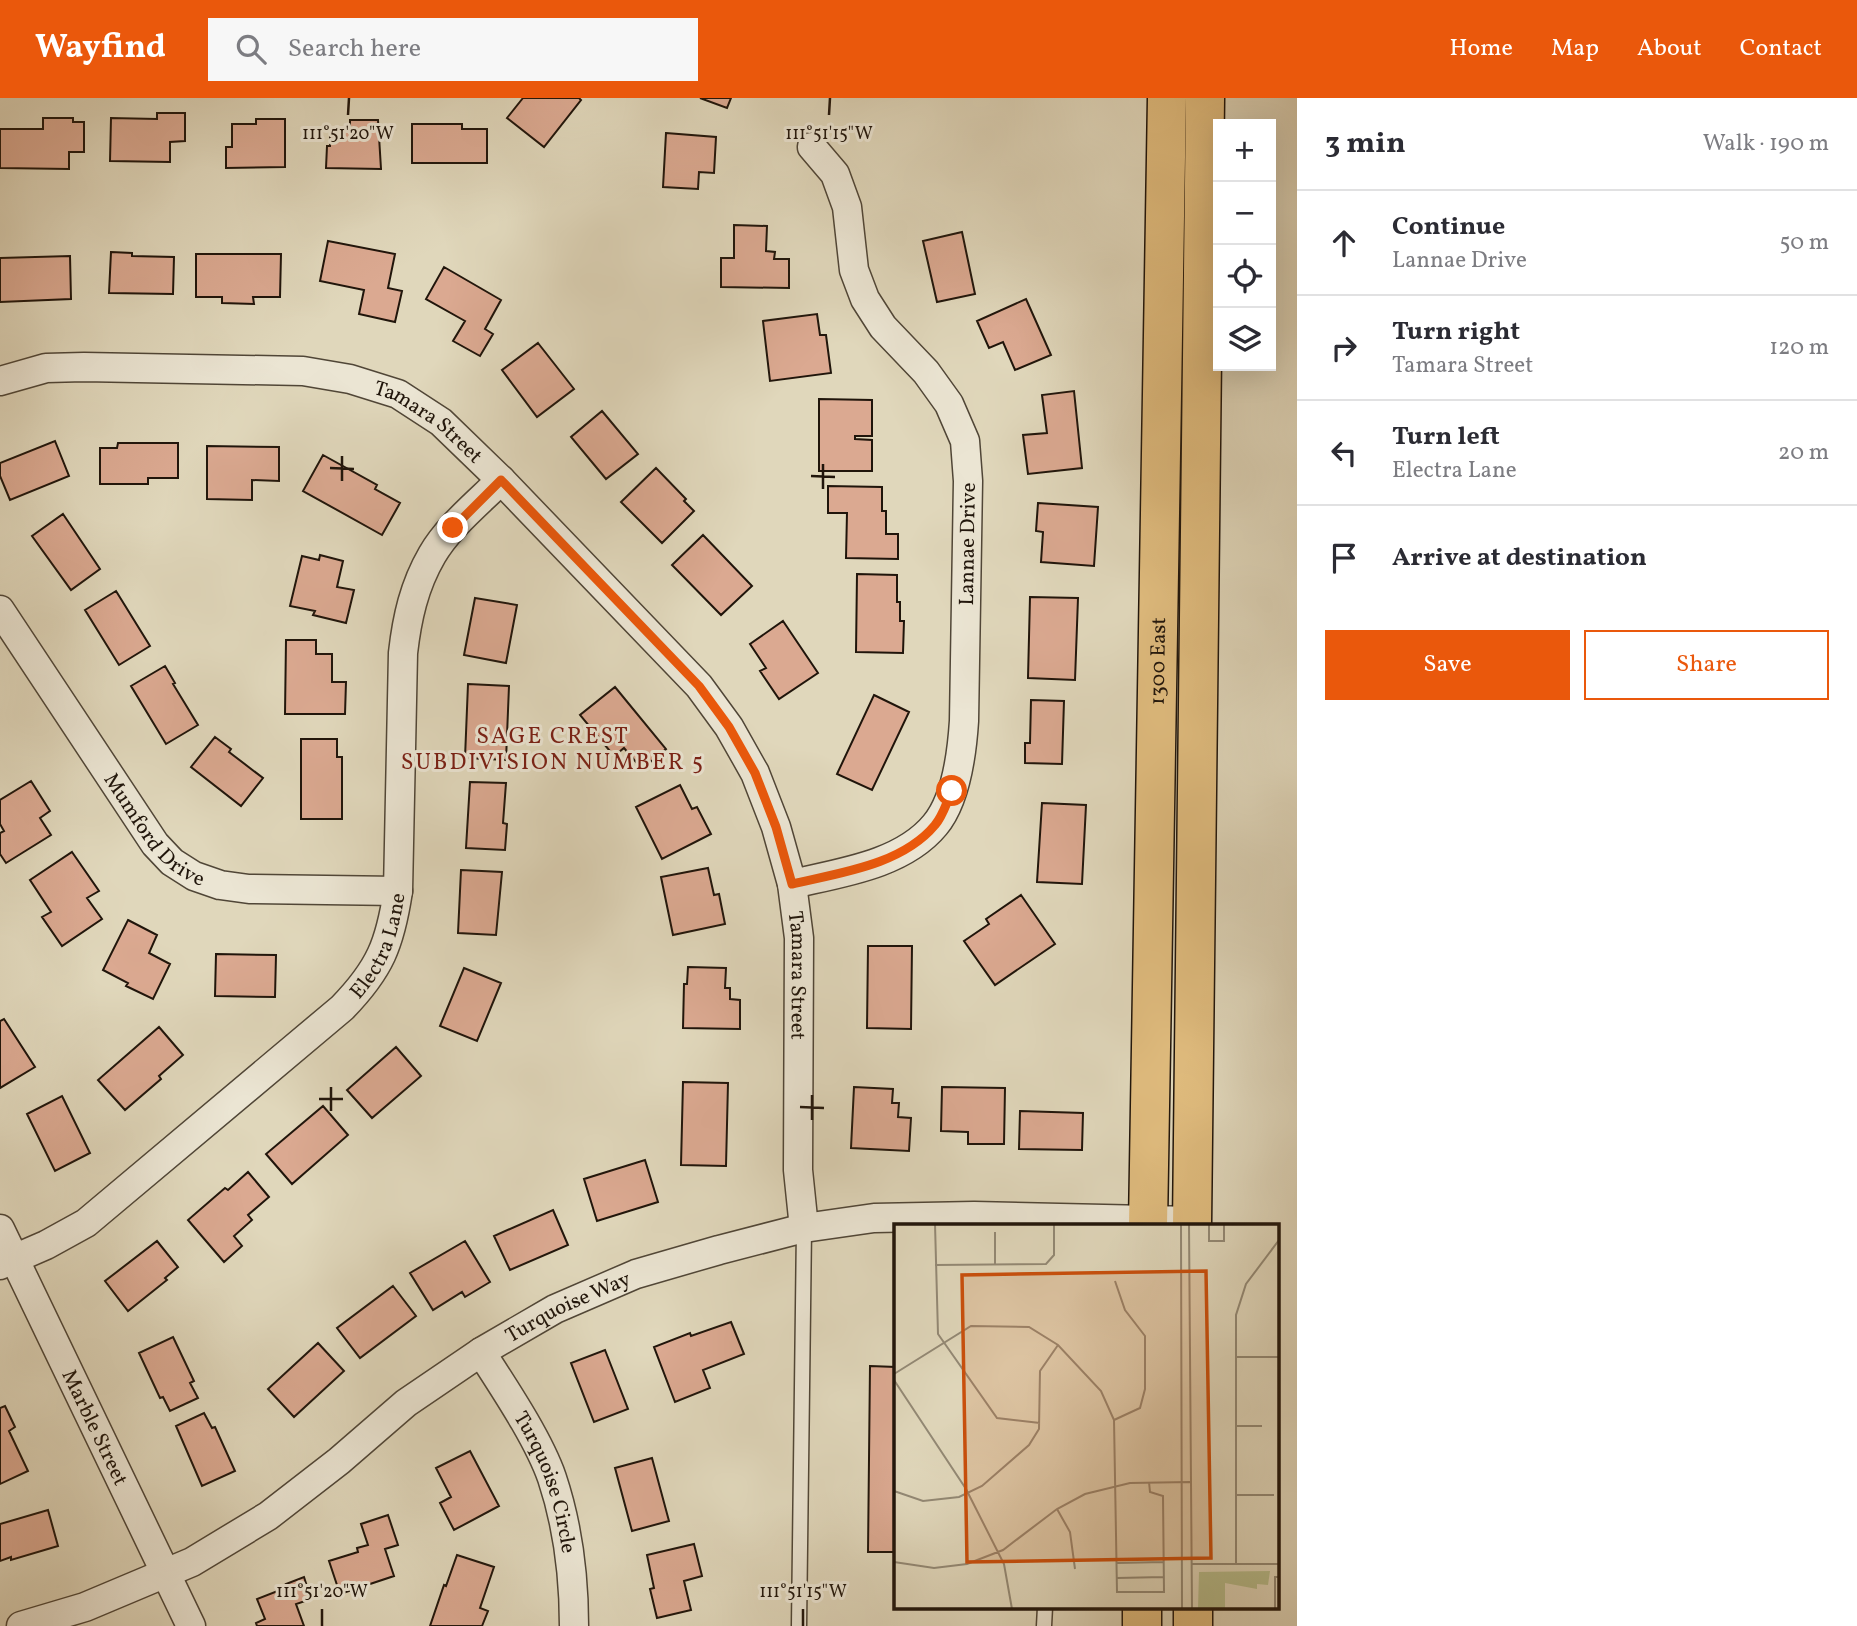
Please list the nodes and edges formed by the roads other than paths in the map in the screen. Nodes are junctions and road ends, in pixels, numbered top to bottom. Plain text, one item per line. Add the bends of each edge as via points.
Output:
1 (1167, 98) edge
2 (1205, 98) edge
3 (813, 147) dead end
4 (0, 381) edge
5 (501, 480) junction
6 (0, 610) edge
7 (792, 884) junction
8 (398, 891) junction
9 (974, 1221) edge
10 (1148, 1222) edge
11 (1192, 1223) edge
12 (804, 1228) junction
13 (0, 1229) edge
14 (7, 1262) edge
15 (481, 1352) junction
16 (166, 1574) junction
17 (1045, 1608) edge
18 (1142, 1608) edge
19 (1193, 1608) edge
20 (21, 1626) edge
21 (191, 1626) edge
22 (574, 1626) edge
23 (799, 1626) edge
24 (1044, 1626) edge
25 (1142, 1626) edge
26 (1193, 1626) edge

1 - 10 main road, 1300 East
2 - 11 main road, 1300 East
3 - 7 street, Lannae Drive via 835,174 847,206 854,270 864,299 949,404 965,441 964,721 952,791 936,824 911,845 882,860
4 - 5 street, Tamara Street via 46,368 84,367 303,371 350,379 398,394 441,422
5 - 7 street, Tamara Street via 699,686 729,727 759,784
5 - 8 street, Electra Lane via 433,553 407,617
6 - 8 street, Mumford Drive via 155,844 172,862 194,876 249,889
7 - 12 street, Tamara Street via 799,938 798,1170
8 - 14 street, Electra Lane via 382,958 342,1008 86,1223
9 - 10 street, Turquoise Way
9 - 12 street, Turquoise Way via 874,1218
10 - 11 street, Turquoise Way
12 - 15 street, Turquoise Way via 636,1275 555,1309
12 - 23 lane
13 - 14 street, Marble Street
14 - 16 street, Marble Street
15 - 16 street, Turquoise Way via 406,1403 268,1516
15 - 22 street, Turquoise Circle via 551,1476 567,1530
16 - 20 street, Turquoise Way via 85,1607
16 - 21 street, Marble Street
17 - 24 lane
18 - 25 main road
19 - 26 main road

